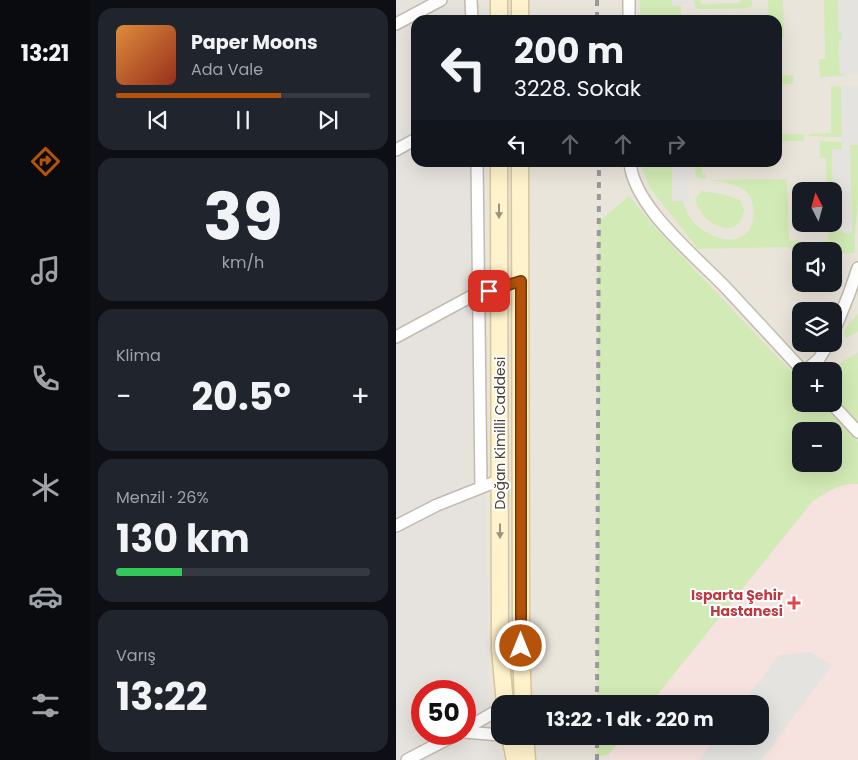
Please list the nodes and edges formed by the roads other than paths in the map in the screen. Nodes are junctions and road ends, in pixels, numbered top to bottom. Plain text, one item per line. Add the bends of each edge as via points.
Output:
1 (441, 0) edge
2 (471, 0) edge
3 (499, 0) edge
4 (520, 0) edge
5 (629, 0) edge
6 (413, 15) edge
7 (472, 15) edge
8 (499, 15) edge
9 (520, 15) edge
10 (629, 15) edge
11 (411, 16) edge
12 (396, 24) edge
13 (411, 142) edge
14 (396, 150) edge
15 (477, 167) edge
16 (499, 167) edge
17 (520, 167) edge
18 (631, 167) edge
19 (858, 268) edge
20 (521, 281) junction
21 (500, 288) junction
22 (478, 294) junction
23 (842, 311) edge
24 (396, 337) edge
25 (823, 352) edge
26 (796, 362) edge
27 (815, 362) edge
28 (839, 412) edge
29 (858, 432) edge
30 (500, 480) junction
31 (481, 487) junction
32 (396, 526) edge
33 (504, 695) edge
34 (522, 695) edge
35 (491, 714) edge
36 (476, 722) edge
37 (476, 732) edge
38 (491, 734) edge
39 (435, 745) edge
40 (517, 745) edge
41 (521, 745) edge
42 (407, 760) edge
43 (515, 760) edge
44 (527, 760) edge

1 - 6 street
2 - 7 street
3 - 8 main road
4 - 9 main road
5 - 10 street
11 - 12 street
13 - 14 street
15 - 22 street
16 -> 21 main road, Doğan Kimilli Caddesi
17 - 20 main road, Doğan Kimilli Caddesi
18 - 26 street via 636,187 671,233
19 - 23 street
20 - 21 street
20 - 34 main road, Doğan Kimilli Caddesi
21 - 22 street
21 - 30 main road, Doğan Kimilli Caddesi
22 - 24 street
22 - 31 street
25 - 27 street
28 - 29 street
30 - 31 street
30 -> 33 main road, Doğan Kimilli Caddesi via 500,649
31 - 32 street
35 - 36 street
37 - 38 street
39 - 42 street
40 - 43 main road
41 - 44 main road

